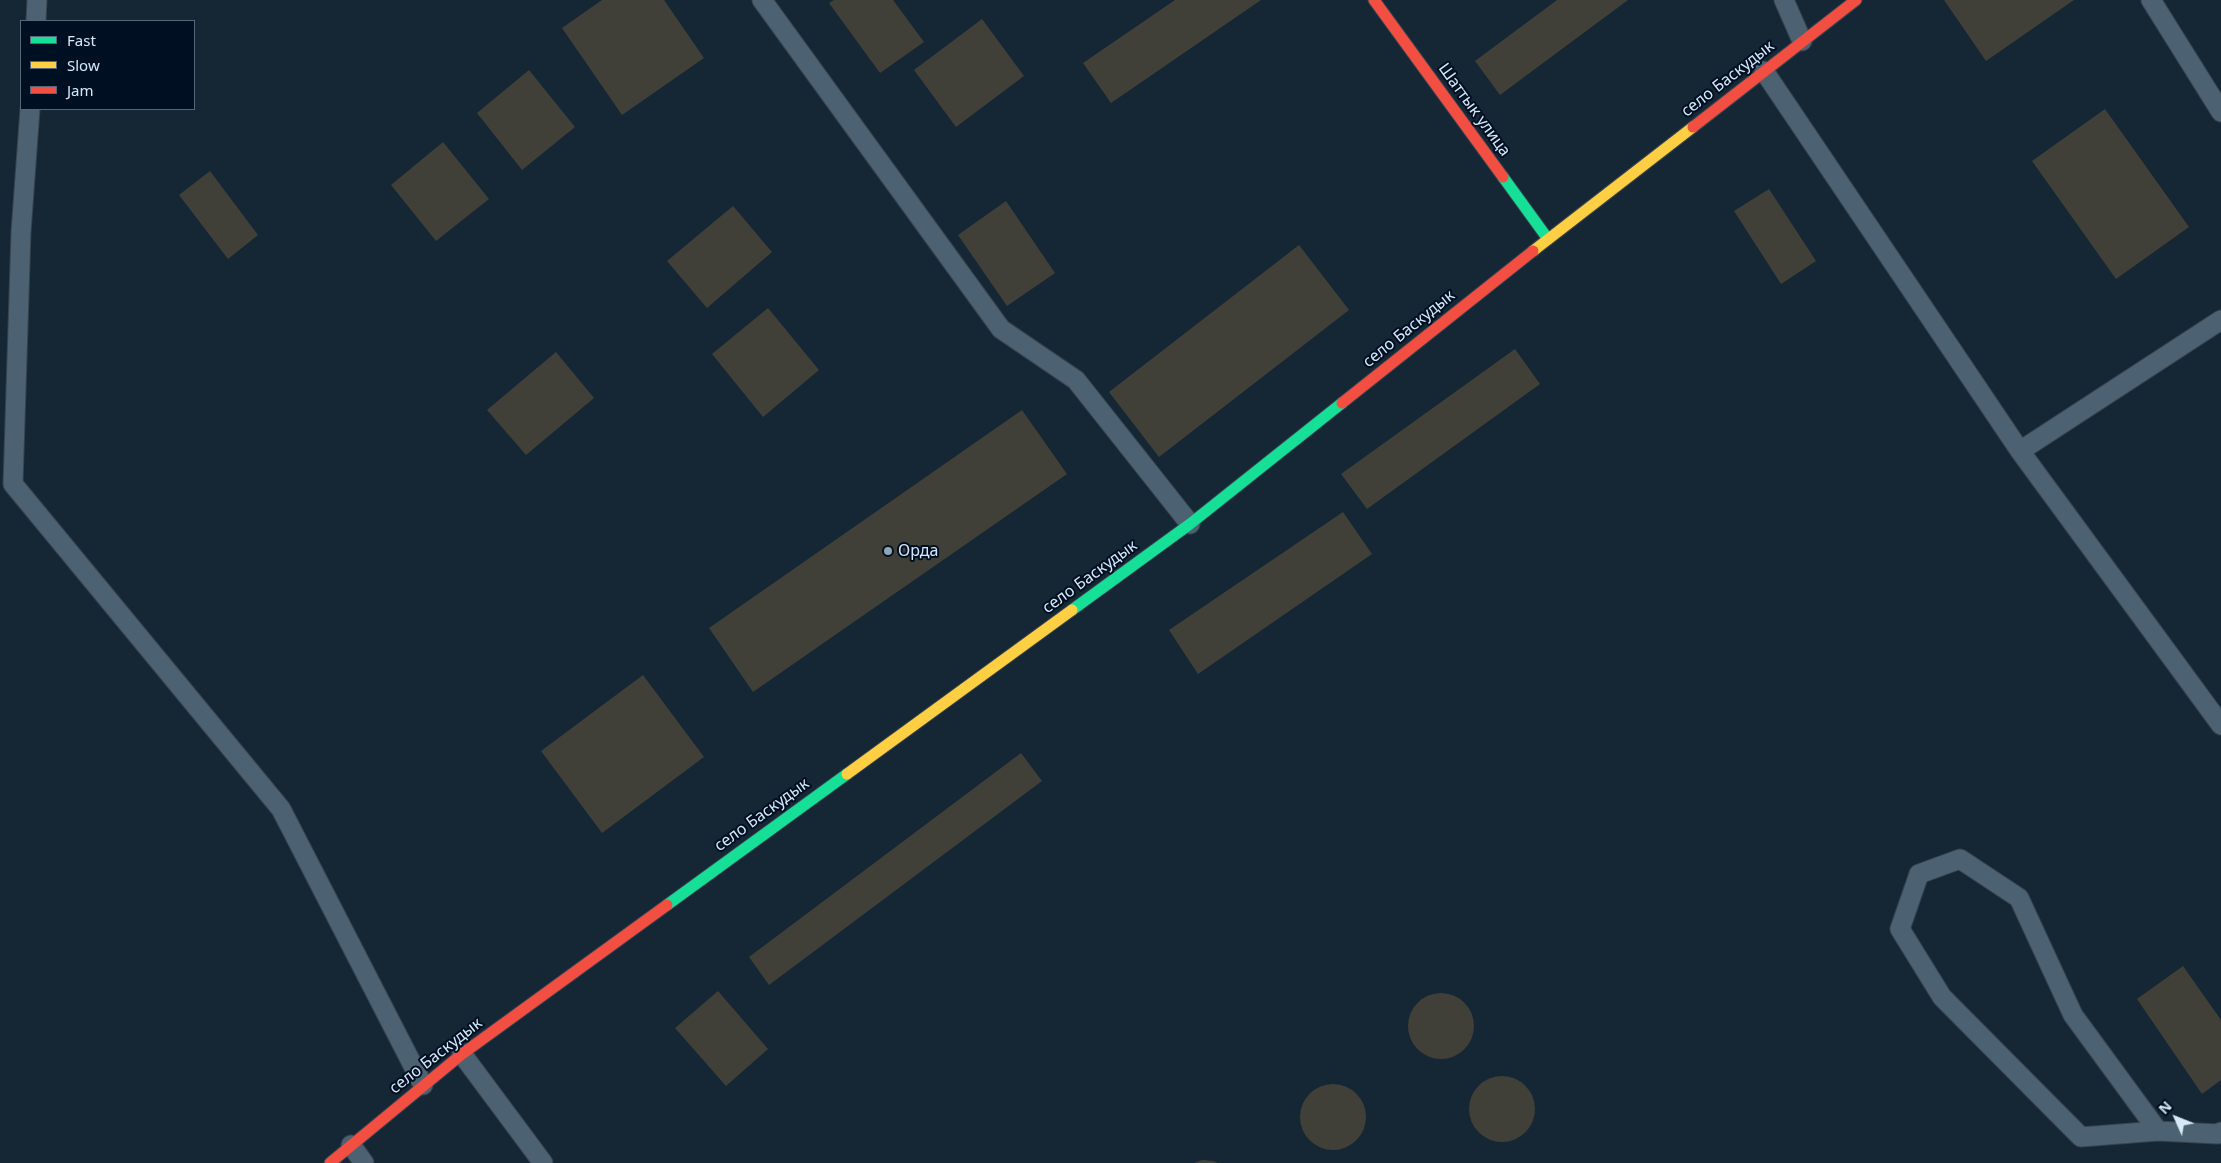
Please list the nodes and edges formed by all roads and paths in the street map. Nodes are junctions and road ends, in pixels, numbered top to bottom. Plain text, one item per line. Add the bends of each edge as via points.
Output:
1 (37, 0) edge
2 (762, 0) edge
3 (1374, 0) edge
4 (1784, 0) edge
5 (1856, 0) edge
6 (2151, 0) edge
7 (36, 20) edge
8 (1802, 41) junction
9 (1764, 71) junction
10 (30, 110) edge
11 (2221, 112) edge
12 (1548, 239) junction
13 (2221, 320) edge
14 (2020, 451) junction
15 (1190, 524) junction
16 (2221, 725) edge
17 (462, 1054) junction
18 (424, 1085) junction
19 (2158, 1131) junction
20 (2221, 1132) edge
21 (351, 1145) junction
22 (330, 1163) edge
23 (364, 1163) edge
24 (543, 1163) edge

1 - 7 lane
2 - 15 lane via 1001,329 1076,380
3 - 12 street, Шаттык улица
4 - 8 lane
5 - 8 street, село Баскудык
6 - 11 lane
8 - 9 street, село Баскудык
9 - 12 street, село Баскудык
9 - 14 lane
10 - 18 lane via 21,232 13,484 281,809
12 - 15 street, село Баскудык
13 - 14 lane
14 - 16 lane
15 - 17 street, село Баскудык
17 - 18 street, село Баскудык
17 - 24 lane
18 - 21 street, село Баскудык
19 - 19 lane via 2073,1016 2019,898 1960,859 1919,874 1900,929 1942,997 2082,1137
19 - 20 lane
21 - 22 street, село Баскудык
21 - 23 lane

